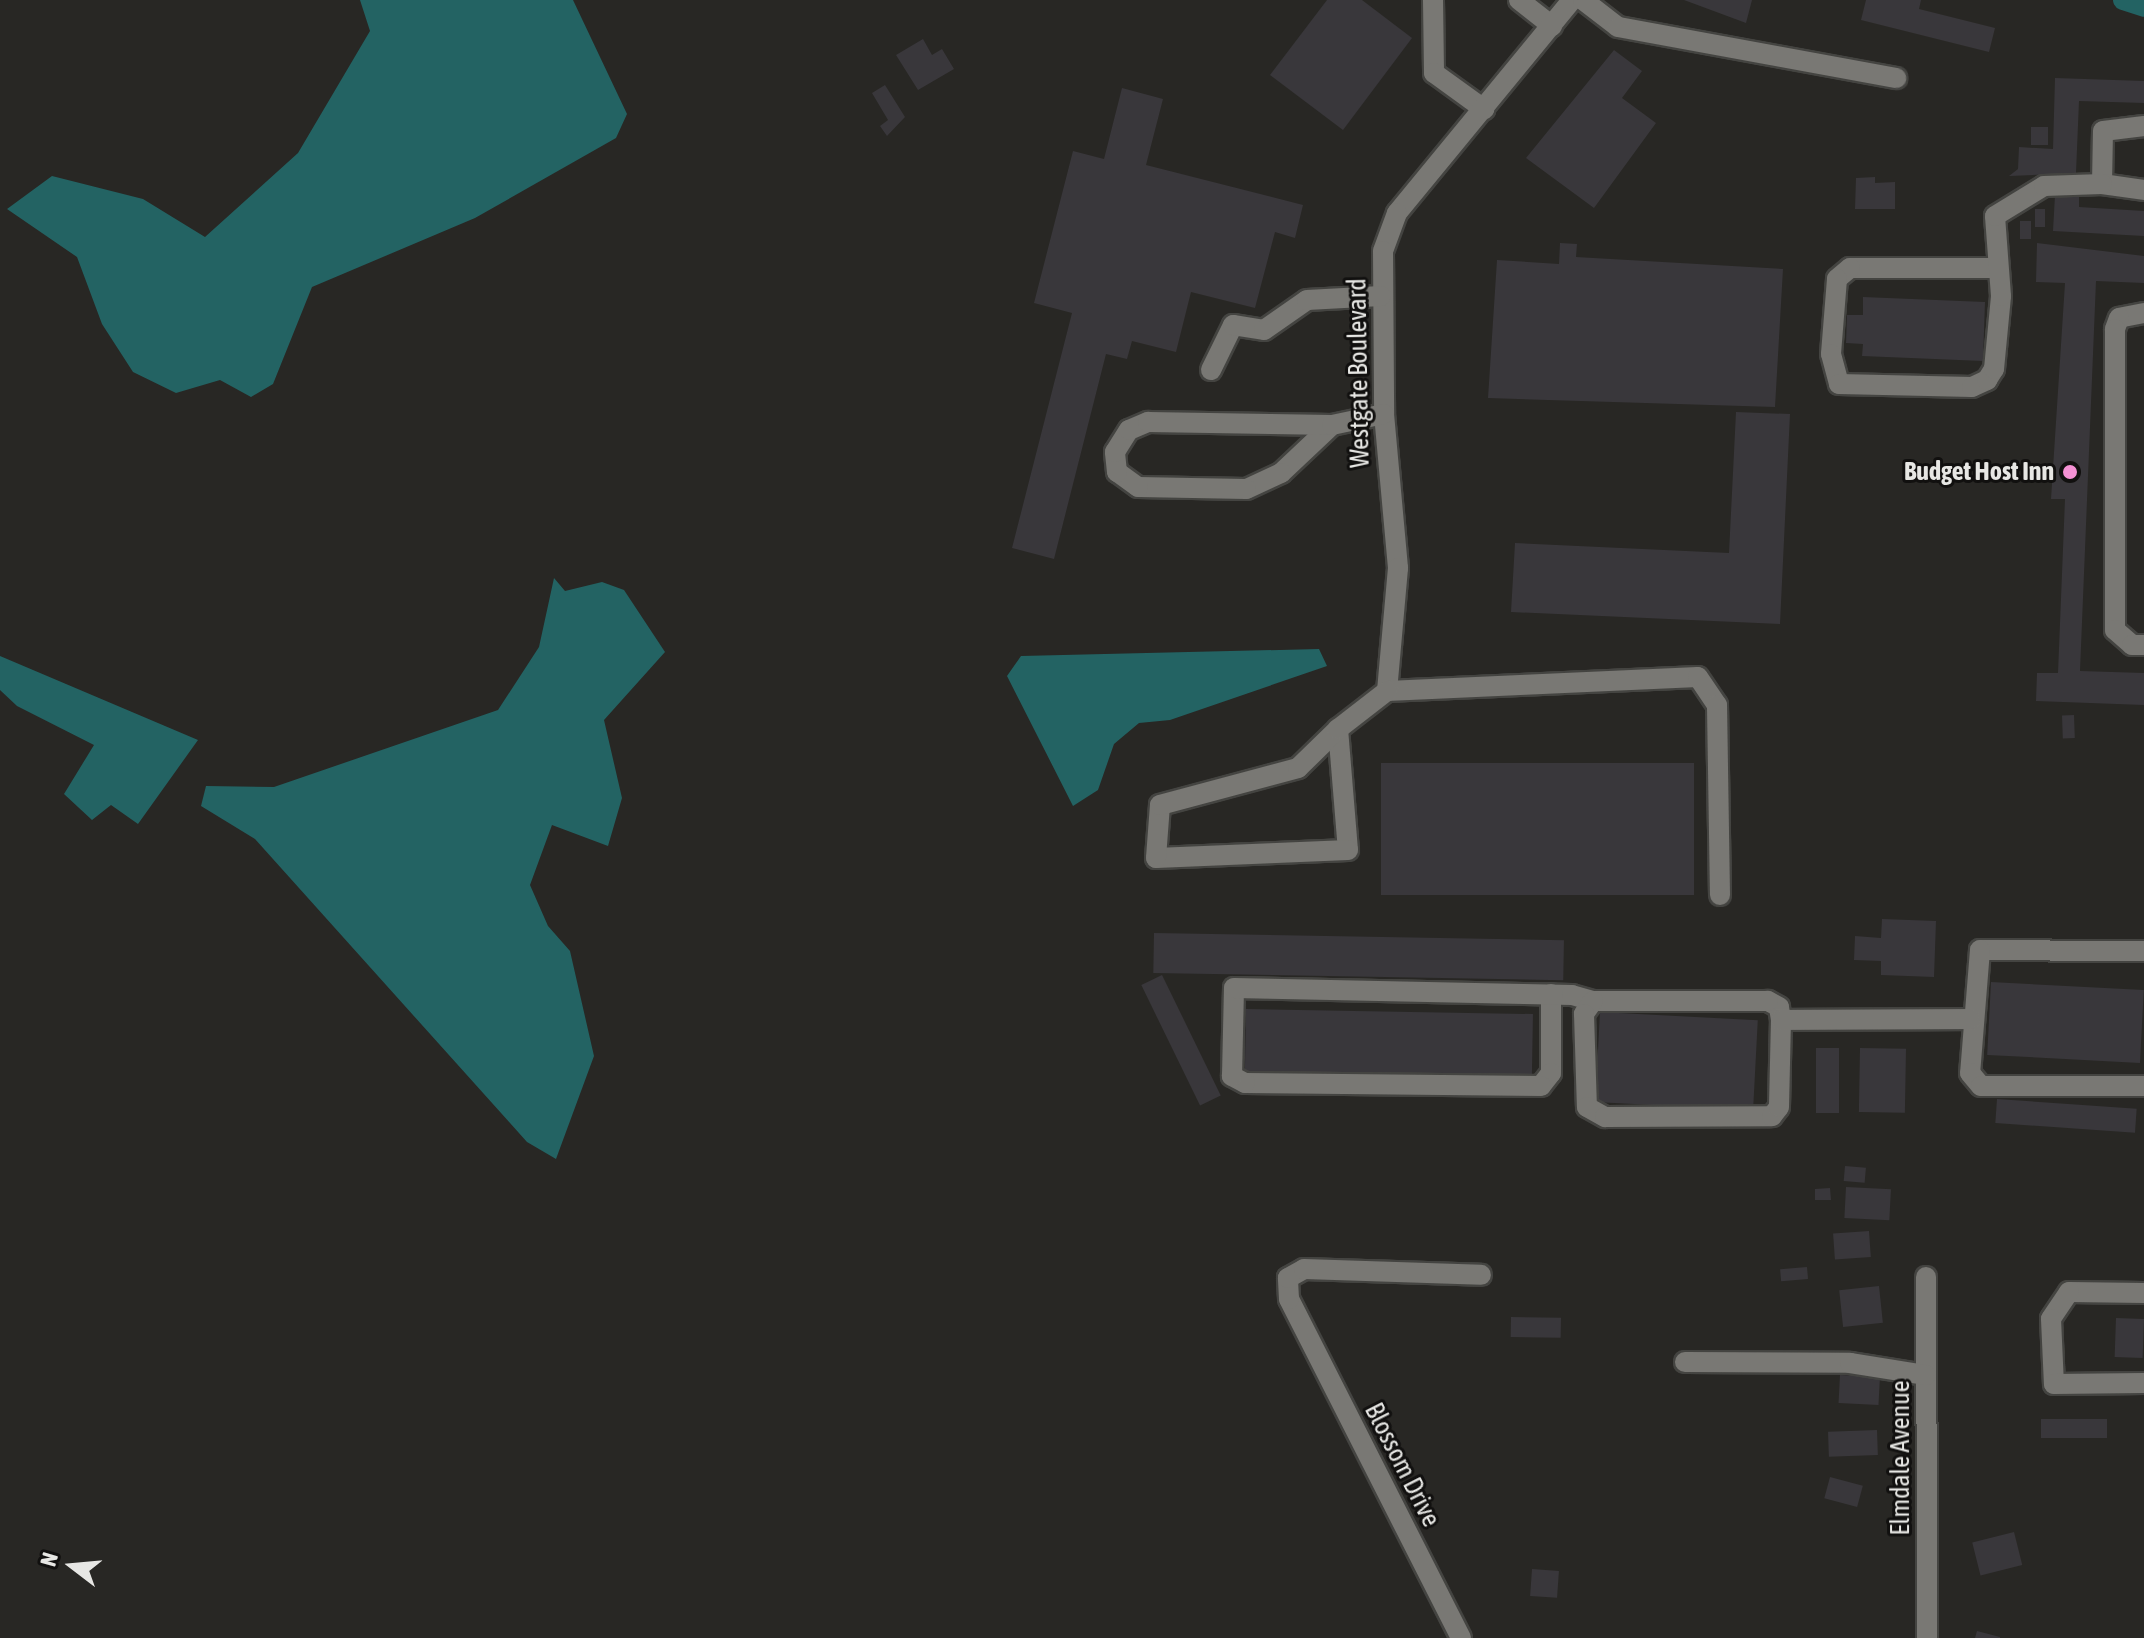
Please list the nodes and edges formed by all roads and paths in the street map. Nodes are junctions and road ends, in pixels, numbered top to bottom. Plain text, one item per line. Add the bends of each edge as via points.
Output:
1 (1433, 0) edge
2 (1519, 0) edge
3 (1572, 0) edge
4 (1583, 0) edge
5 (1552, 26) junction
6 (1896, 78) dead end
7 (1484, 109) junction
8 (2144, 126) edge
9 (2102, 184) junction
10 (2144, 190) edge
11 (1997, 268) junction
12 (1381, 296) junction
13 (2144, 313) edge
14 (1211, 370) dead end
15 (1384, 414) junction
16 (1332, 425) junction
17 (2144, 645) edge
18 (1387, 691) junction
19 (1338, 729) junction
20 (1720, 895) dead end
21 (2144, 951) edge
22 (1551, 994) junction
23 (1593, 1001) junction
24 (1970, 1019) junction
25 (1781, 1020) junction
26 (2144, 1086) edge
27 (1481, 1275) dead end
28 (1926, 1277) dead end
29 (2144, 1293) edge
30 (1685, 1362) dead end
31 (1926, 1375) junction
32 (2144, 1383) edge
33 (1461, 1638) edge
34 (1927, 1638) edge

1 - 7 street via 1434,73
2 - 5 street
3 - 5 street, Westgate Boulevard
4 - 6 street via 1618,27
5 - 7 street, Westgate Boulevard
7 - 12 street, Westgate Boulevard via 1397,213 1383,251
8 - 9 street via 2103,131
9 - 10 street
9 - 11 street via 2044,186 1995,216
11 - 11 street via 1850,268 1837,279 1831,354 1839,384 1972,387 1987,380 1994,369
12 - 14 street via 1307,300 1264,330 1233,325 1225,329
12 - 15 street, Westgate Boulevard
13 - 17 street via 2119,318 2115,329 2115,630 2132,645
15 - 16 street
15 - 18 street, Westgate Boulevard via 1398,568
16 - 16 street via 1148,422 1129,430 1115,452 1117,472 1138,487 1246,489 1281,473
18 - 19 street
18 - 20 street via 1698,677 1717,705
19 - 19 street via 1298,768 1160,805 1156,858 1348,850
21 - 24 street via 1980,950
22 - 22 street via 1234,988 1232,1076 1245,1083 1541,1086 1551,1073
22 - 23 street
23 - 25 street via 1768,1001 1779,1007
23 - 25 street via 1584,1014 1587,1107 1605,1117 1772,1116 1779,1107
24 - 25 street
24 - 26 street via 1970,1073 1981,1086
27 - 33 street, Blossom Drive via 1304,1269 1288,1278 1297,1315
28 - 31 street, Elmdale Avenue
29 - 32 street via 2069,1292 2051,1319 2054,1384
30 - 31 street via 1850,1363
31 - 34 street, Elmdale Avenue

